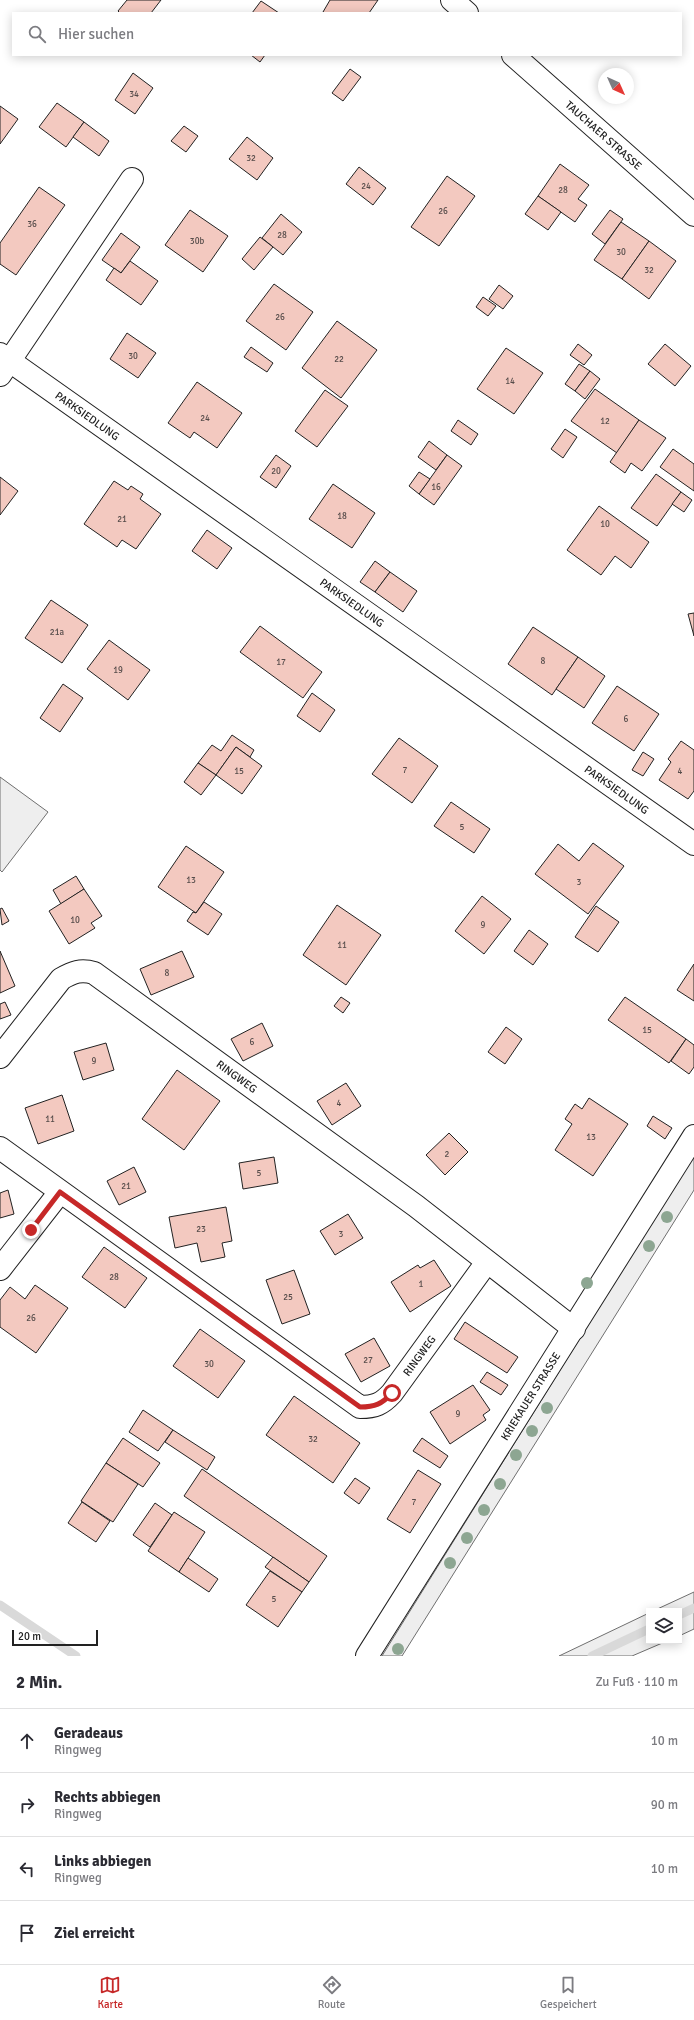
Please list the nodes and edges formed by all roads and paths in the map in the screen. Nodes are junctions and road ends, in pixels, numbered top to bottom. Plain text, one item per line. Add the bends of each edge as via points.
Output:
1 (452, 0) edge
2 (465, 12) edge
3 (514, 56) edge
4 (132, 179) dead end
5 (694, 216) edge
6 (3, 363) edge
7 (694, 844) edge
8 (0, 1057) edge
9 (694, 1136) edge
10 (0, 1148) edge
11 (60, 1192) junction
12 (487, 1262) junction
13 (0, 1269) edge
14 (574, 1329) junction
15 (367, 1656) edge

1 - 2 street
3 - 5 street, TAUCHAER STRASSE
4 - 6 street, PARKSIEDLUNG
6 - 7 street, PARKSIEDLUNG
8 - 12 street, RINGWEG via 61,979 84,970 94,973 416,1206
9 - 14 street, KRIEKAUER STRASSE
10 - 11 street, RINGWEG
11 - 12 street, RINGWEG via 360,1407 373,1407 384,1402 392,1393
11 - 13 street
12 - 14 street, RINGWEG
14 - 15 street, KRIEKAUER STRASSE

